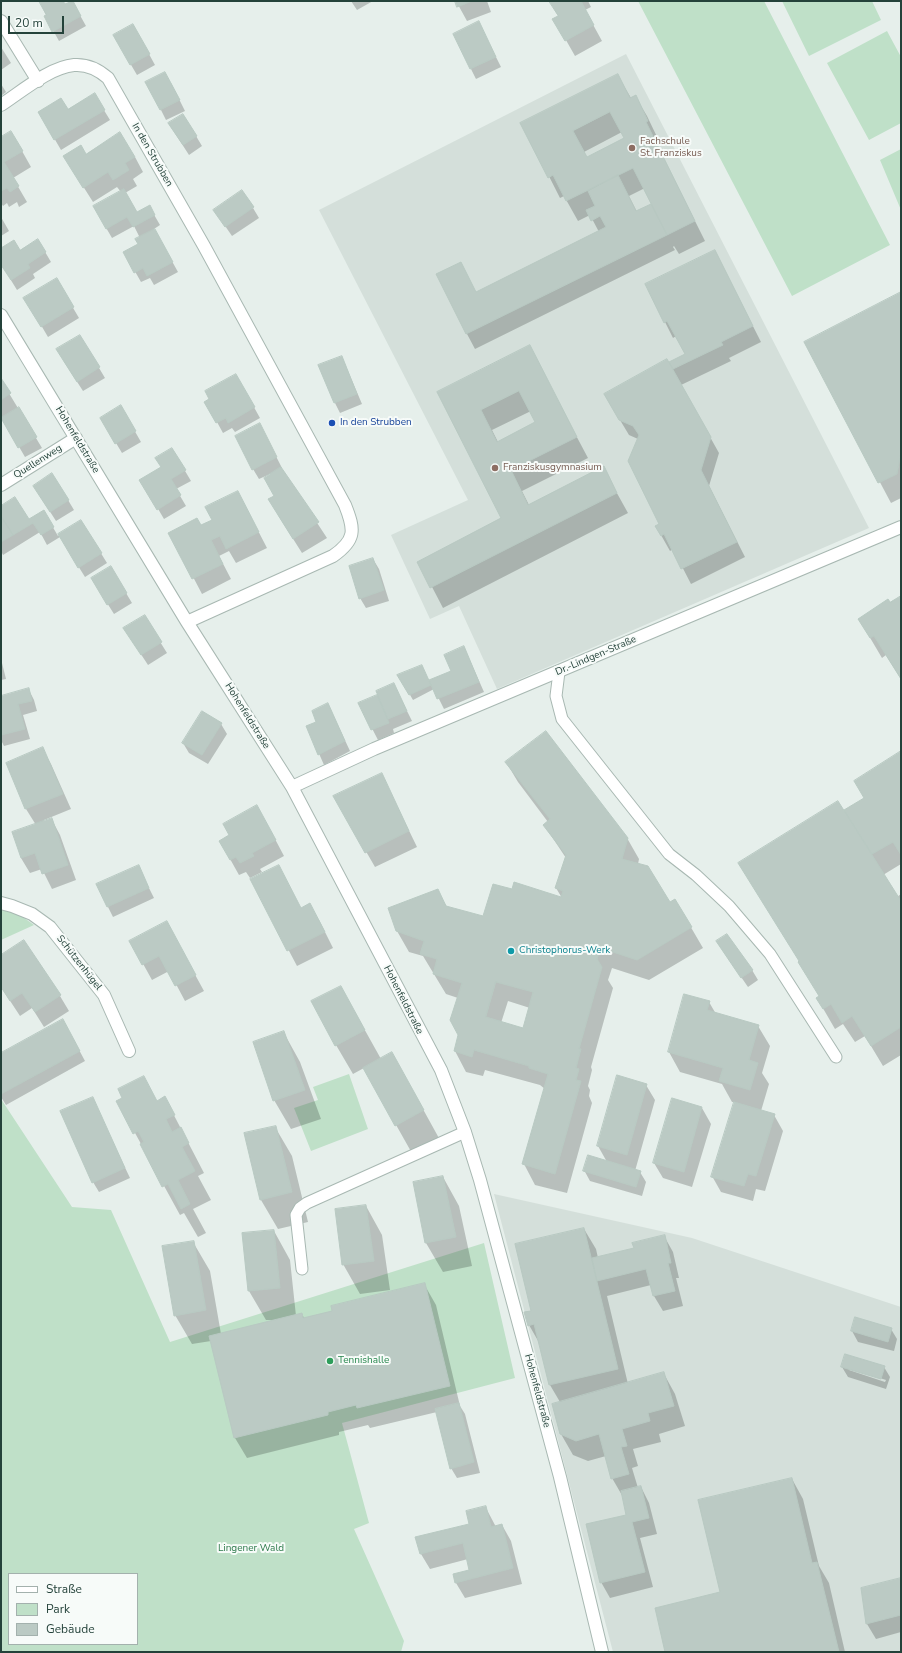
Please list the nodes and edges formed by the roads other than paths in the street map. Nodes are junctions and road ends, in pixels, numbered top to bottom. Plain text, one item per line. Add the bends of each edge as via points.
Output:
1 (1, 21) edge
2 (38, 80) junction
3 (1, 105) edge
4 (1, 315) edge
5 (76, 438) junction
6 (1, 485) edge
7 (901, 527) edge
8 (187, 622) junction
9 (559, 672) junction
10 (292, 787) junction
11 (1, 903) edge
12 (129, 1051) dead end
13 (836, 1058) dead end
14 (465, 1132) junction
15 (302, 1269) dead end
16 (602, 1652) edge

1 - 2 street
2 - 3 street, In den Strubben
2 - 8 street, In den Strubben via 74,65 89,67 108,78 204,246 345,505 353,525 352,537 345,548 333,556
4 - 5 street, Hohenfeldstraße
5 - 6 street, Quellenweg
5 - 8 street, Hohenfeldstraße
7 - 9 street, Dr.-Lindgen-Straße
8 - 10 street, Hohenfeldstraße
9 - 10 street, Dr.-Lindgen-Straße via 374,749
9 - 13 lane via 556,696 562,719 670,854 729,906 770,954
10 - 14 street, Hohenfeldstraße via 440,1070
11 - 12 street, Schützenhügel via 32,914 50,927 104,995
14 - 15 lane via 300,1208 296,1215
14 - 16 street, Hohenfeldstraße via 554,1454

